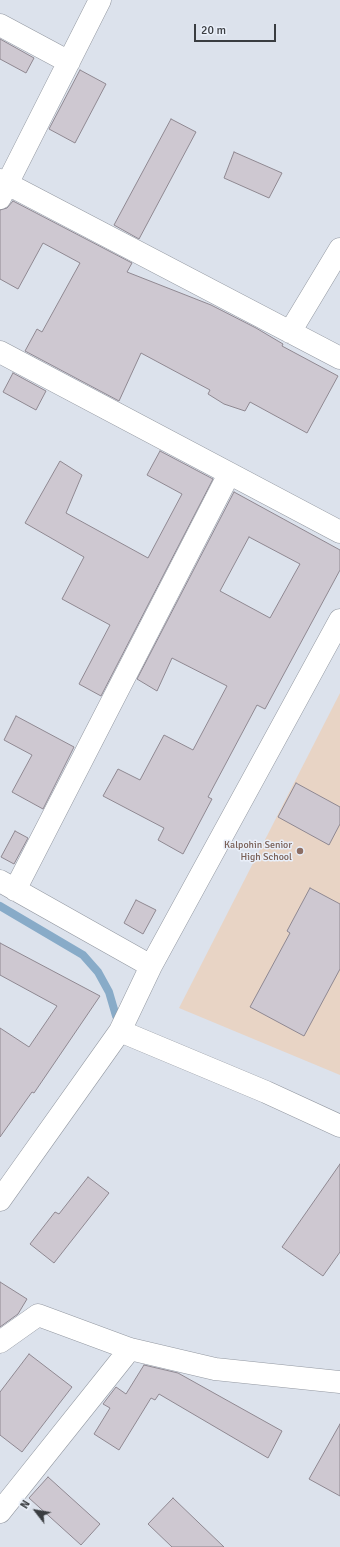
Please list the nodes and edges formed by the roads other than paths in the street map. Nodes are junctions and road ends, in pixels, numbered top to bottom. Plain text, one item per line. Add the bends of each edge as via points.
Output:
1 (100, 0) edge
2 (0, 24) edge
3 (69, 62) junction
4 (3, 187) edge
5 (340, 249) edge
6 (290, 332) junction
7 (0, 352) edge
8 (340, 358) edge
9 (229, 474) junction
10 (340, 532) edge
11 (340, 620) edge
12 (8, 885) edge
13 (151, 966) junction
14 (120, 1031) junction
15 (340, 1126) edge
16 (0, 1200) edge
17 (0, 1342) edge
18 (130, 1349) junction
19 (340, 1382) edge
20 (0, 1512) edge

1 - 3 street
2 - 3 street
3 - 4 street
4 - 6 street
5 - 6 street
6 - 8 street
7 - 9 street
9 - 10 street
9 - 12 street
11 - 13 street
12 - 13 street
13 - 14 street
14 - 15 street
14 - 16 street
17 - 18 street via 38,1315
18 - 19 street via 215,1369
18 - 20 street

